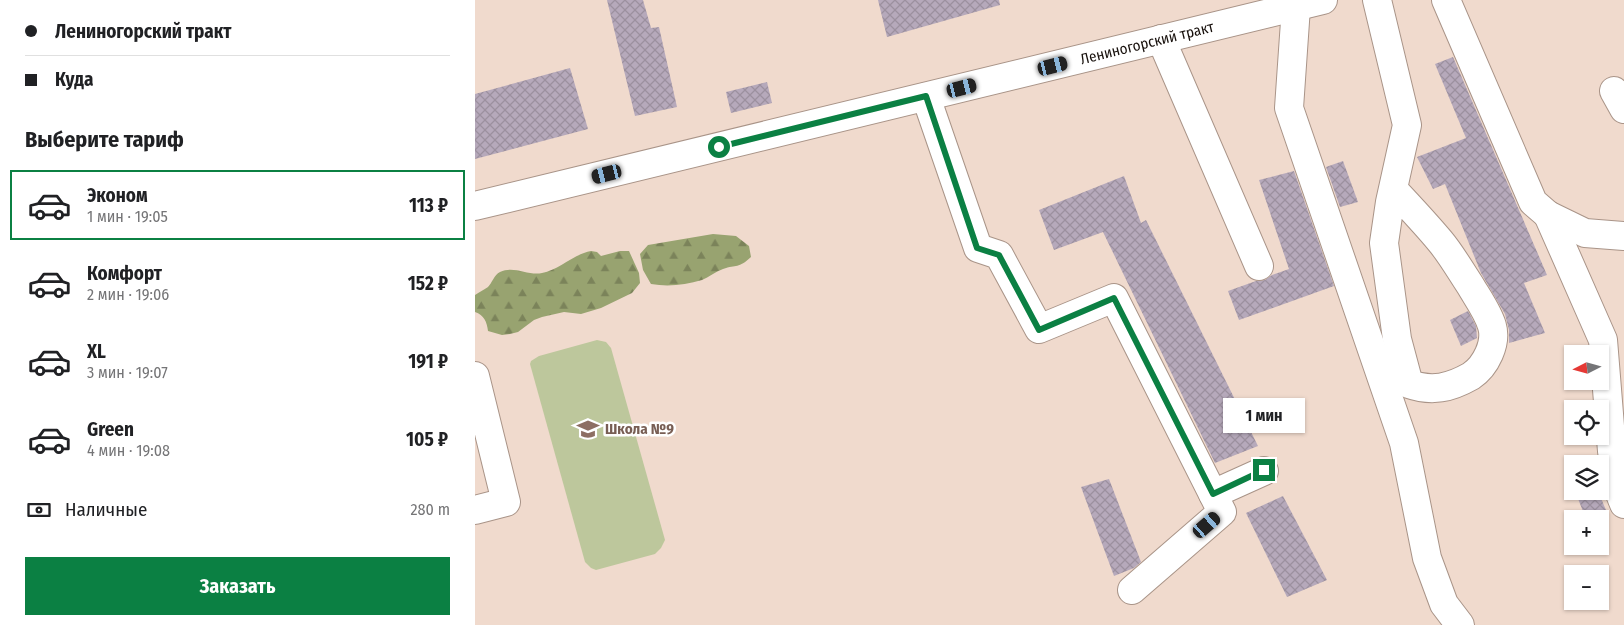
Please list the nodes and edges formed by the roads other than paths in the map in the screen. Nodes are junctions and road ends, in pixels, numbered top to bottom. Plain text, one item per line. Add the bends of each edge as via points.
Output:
1 (1323, 0) edge
2 (1377, 0) edge
3 (1446, 0) edge
4 (1296, 7) junction
5 (1161, 39) junction
6 (926, 96) junction
7 (1393, 189) junction
8 (475, 206) edge
9 (1548, 215) junction
10 (1624, 236) edge
11 (1259, 266) dead end
12 (475, 376) edge
13 (1264, 470) dead end
14 (1213, 494) junction
15 (1624, 504) edge
16 (475, 510) edge
17 (1132, 590) dead end
18 (1460, 625) edge

1 - 4 main road, Лениногорский тракт
2 - 7 main road via 1407,125
3 - 9 main road via 1533,202
4 - 5 main road, Лениногорский тракт
4 - 18 main road via 1289,108 1404,443 1427,558 1444,604
5 - 6 main road, Лениногорский тракт
5 - 11 main road
6 - 8 main road, Лениногорский тракт
6 - 14 main road via 977,248 999,255 1039,330 1114,298
7 - 7 main road via 1384,243 1397,339 1409,384 1442,389 1475,373 1493,344 1492,326 1440,241
9 - 10 main road via 1585,232
9 - 15 main road via 1603,340 1612,451 1618,489
12 - 16 main road via 506,502
13 - 14 main road
14 - 17 main road via 1222,512

